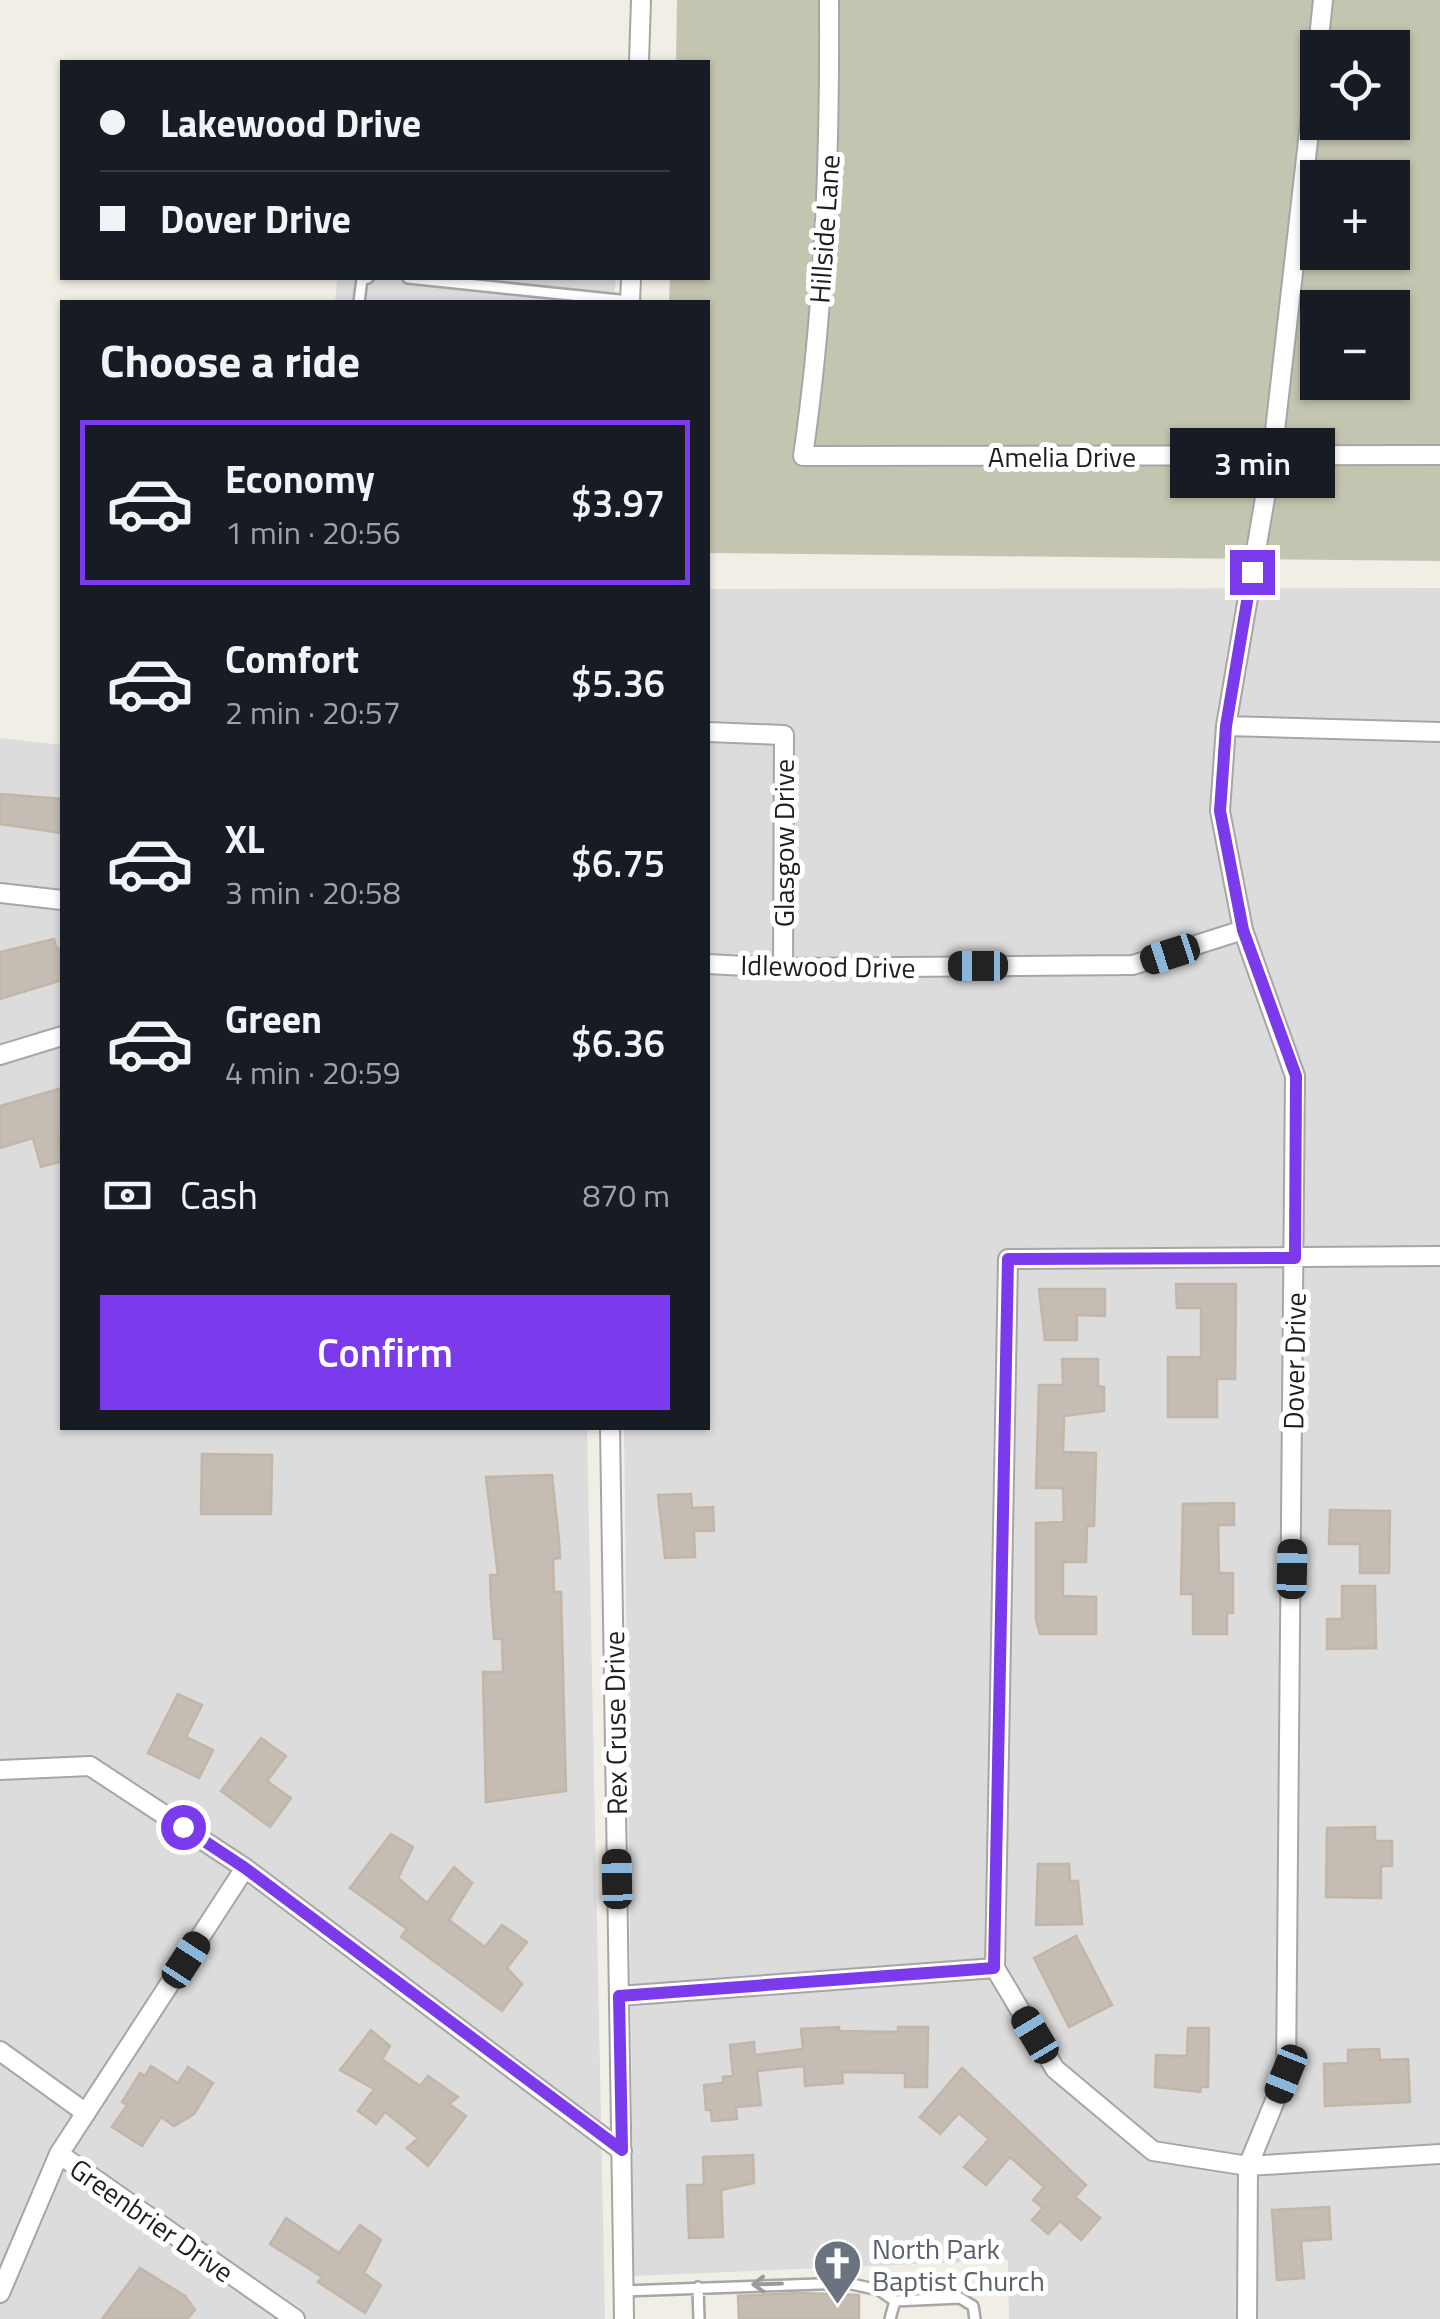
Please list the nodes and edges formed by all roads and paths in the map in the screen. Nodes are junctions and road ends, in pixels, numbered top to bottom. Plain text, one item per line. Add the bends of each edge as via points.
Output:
1 (641, 0) edge
2 (829, 0) edge
3 (1324, 0) edge
4 (1320, 30) edge
5 (639, 60) edge
6 (1308, 140) edge
7 (468, 281) edge
8 (615, 300) edge
9 (1440, 455) edge
10 (803, 456) joint
11 (1272, 456) junction
12 (1226, 726) junction
13 (710, 732) edge
14 (1440, 732) edge
15 (0, 892) edge
16 (60, 900) edge
17 (1243, 930) junction
18 (710, 964) edge
19 (782, 968) junction
20 (60, 1037) edge
21 (0, 1055) edge
22 (1440, 1256) edge
23 (1295, 1258) junction
24 (610, 1430) edge
25 (0, 1770) edge
26 (245, 1868) junction
27 (994, 1968) junction
28 (619, 1996) junction
29 (0, 2051) edge
30 (86, 2112) junction
31 (622, 2150) junction
32 (59, 2154) junction
33 (1440, 2154) edge
34 (1248, 2166) junction
35 (698, 2287) junction
36 (624, 2291) junction
37 (0, 2292) edge
38 (896, 2301) junction
39 (295, 2319) edge
40 (624, 2319) edge
41 (699, 2319) edge
42 (890, 2319) edge
43 (975, 2319) edge
44 (1247, 2319) edge

1 - 5 street
2 - 10 street, Hillside Lane via 830,158
3 - 4 street, Dover Drive
6 - 11 street, Dover Drive
7 - 8 lane
9 - 11 street, Amelia Drive
10 - 11 street, Amelia Drive
11 - 12 street, Dover Drive
12 - 14 street
12 - 17 street, Dover Drive via 1220,811
13 - 19 street, Glasgow Drive via 784,735
15 - 16 street
17 - 19 street, Idlewood Drive via 1134,965
17 - 23 street, Dover Drive via 1296,1076
18 - 19 street, Idlewood Drive
20 - 21 street
22 - 23 street
23 - 27 street via 1008,1259
23 - 34 street, Dover Drive via 1286,2074
24 - 28 street, Rex Cruse Drive
25 - 26 street via 90,1766
26 - 30 street
26 - 31 street
27 - 28 street
27 - 34 street via 1055,2069 1153,2151
28 - 31 street, Rex Cruse Drive
29 - 30 street, Greenbrier Drive
30 - 32 street
31 - 36 street, Rex Cruse Drive
32 - 37 street
32 - 39 street, Greenbrier Drive
33 - 34 street
34 - 44 street, Dover Drive
35 - 36 lane
38 -> 35 lane via 860,2283
35 - 41 lane
36 - 40 street, Rex Cruse Drive
38 - 42 lane
38 - 43 lane via 960,2298 973,2306

